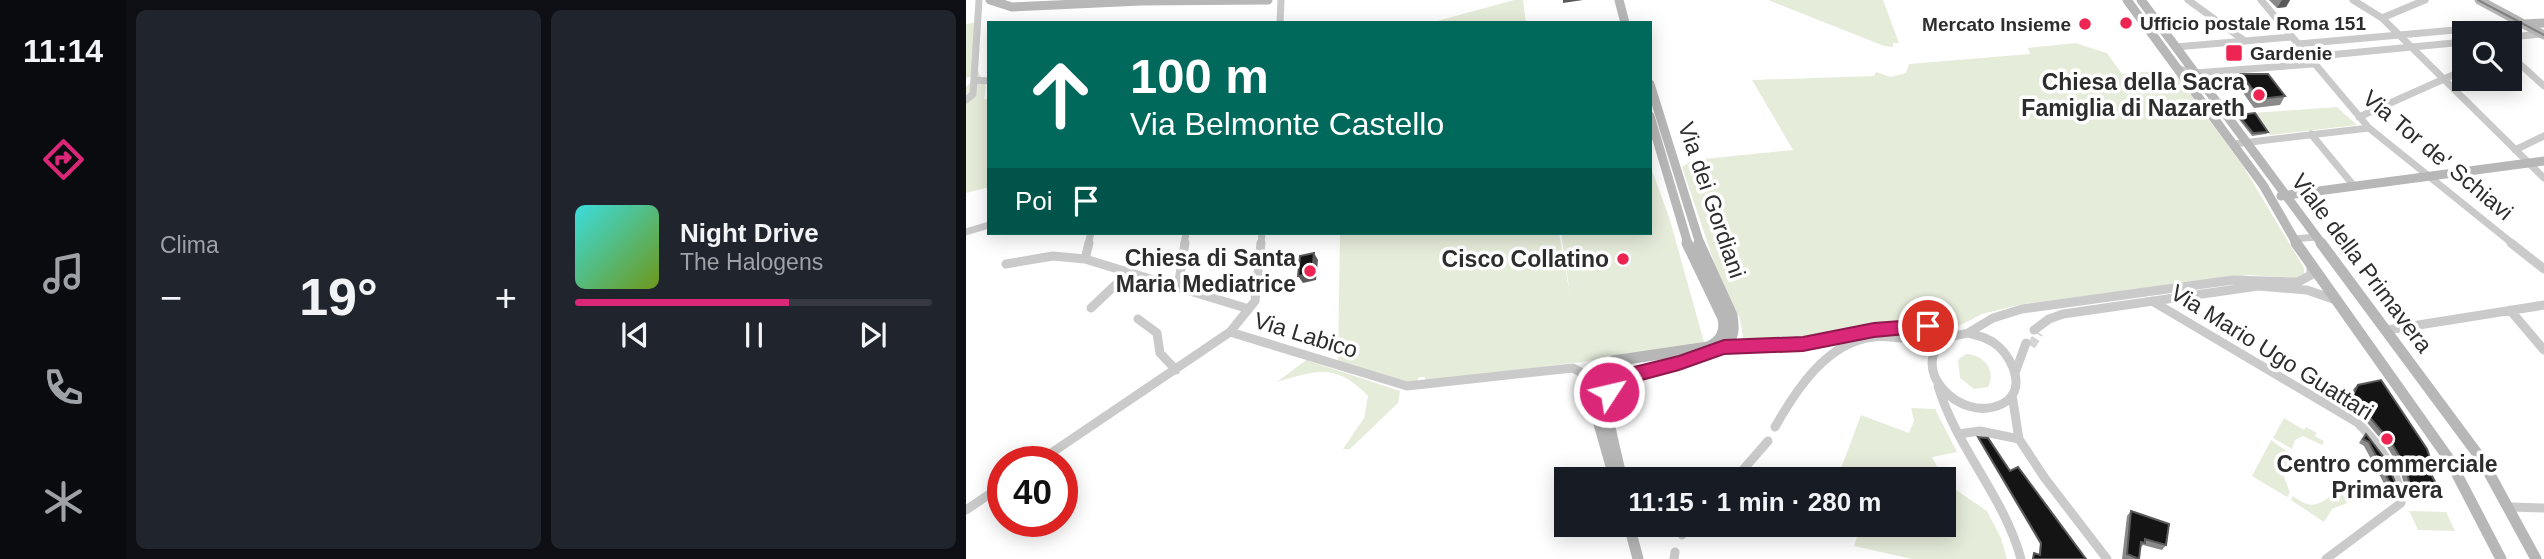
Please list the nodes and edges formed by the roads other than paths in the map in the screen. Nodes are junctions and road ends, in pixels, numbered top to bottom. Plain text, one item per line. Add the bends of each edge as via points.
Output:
1 (979, 0) edge
2 (990, 0) edge
3 (1268, 0) edge
4 (1281, 0) edge
5 (1619, 0) edge
6 (2127, 0) edge
7 (2141, 0) edge
8 (2188, 0) edge
9 (2261, 0) edge
10 (2353, 0) edge
11 (2425, 0) edge
12 (2479, 0) edge
13 (2382, 18) junction
14 (1280, 21) edge
15 (1624, 21) edge
16 (2544, 23) edge
17 (2523, 24) junction
18 (2452, 32) edge
19 (2544, 34) edge
20 (2398, 35) junction
21 (2522, 36) edge
22 (2292, 37) junction
23 (2245, 41) junction
24 (2316, 43) junction
25 (2452, 43) edge
26 (2298, 44) junction
27 (2176, 47) junction
28 (2410, 47) junction
29 (2326, 55) junction
30 (2311, 60) junction
31 (2522, 66) edge
32 (2179, 69) junction
33 (2195, 73) junction
34 (2452, 76) edge
35 (974, 80) junction
36 (2443, 80) junction
37 (987, 81) edge
38 (2544, 86) edge
39 (1652, 90) edge
40 (966, 100) edge
41 (2359, 117) junction
42 (1652, 123) edge
43 (2369, 128) junction
44 (2311, 134) junction
45 (2544, 135) edge
46 (2245, 142) junction
47 (2234, 144) junction
48 (2515, 150) junction
49 (2544, 161) edge
50 (2528, 163) junction
51 (2429, 176) junction
52 (2544, 178) edge
53 (2354, 186) junction
54 (2285, 196) junction
55 (2271, 197) junction
56 (987, 226) edge
57 (966, 232) edge
58 (1091, 235) edge
59 (1186, 235) edge
60 (1262, 235) edge
61 (2316, 237) junction
62 (2293, 239) junction
63 (1085, 259) junction
64 (1006, 264) dead end
65 (2311, 267) junction
66 (2544, 269) edge
67 (1128, 272) junction
68 (1178, 287) junction
69 (2333, 299) junction
70 (2152, 301) junction
71 (2544, 305) edge
72 (1091, 308) dead end
73 (1249, 309) junction
74 (2510, 310) junction
75 (1138, 319) dead end
76 (2039, 329) tunnel mouth
77 (2387, 330) junction
78 (1230, 332) junction
79 (1968, 332) junction
80 (1945, 338) junction
81 (2029, 345) tunnel mouth
82 (1724, 347) junction
83 (2544, 350) edge
84 (1608, 364) junction
85 (1176, 370) junction
86 (2015, 373) junction
87 (1624, 377) junction
88 (1937, 383) junction
89 (1589, 389) junction
90 (1611, 391) junction
91 (2012, 395) junction
92 (1775, 428) dead end
93 (1958, 434) junction
94 (2020, 439) junction
95 (1768, 441) dead end
96 (1062, 446) edge
97 (1611, 467) edge
98 (1619, 467) edge
99 (1745, 467) edge
100 (987, 496) edge
101 (2510, 507) junction
102 (2543, 509) edge
103 (966, 510) edge
104 (1632, 537) edge
105 (1638, 559) edge
106 (2021, 559) edge
107 (2106, 559) edge
108 (2326, 559) edge
109 (2501, 559) edge
110 (2536, 559) edge

1 - 35 street
2 - 3 street via 1017,7
4 - 14 street
5 - 15 street
6 - 32 street, Viale della Primavera
7 - 27 street, Viale della Primavera
8 - 23 street
9 - 22 street, Via Tor de' Schiavi
10 - 13 street
11 - 13 street
12 - 17 street
13 - 20 street
16 - 17 street
17 - 19 street
18 - 20 street
19 - 21 street
20 - 24 street
20 - 28 street
22 - 23 street
22 - 26 street, Via Tor de' Schiavi
23 - 27 street
24 - 26 street
24 - 29 street
25 - 28 street
26 - 30 street, Via Tor de' Schiavi
27 - 33 street, Viale della Primavera
28 - 29 street
28 - 36 street
29 - 30 street
30 - 33 street
30 - 41 street, Via Tor de' Schiavi
31 - 38 street
32 - 33 street
32 - 47 street, Viale della Primavera
33 - 46 street, Viale della Primavera
34 - 36 street
35 - 37 street
35 - 40 street via 973,94
36 - 41 street
36 - 48 street
39 - 82 street, Via dei Gordiani via 1704,258 1734,320 1733,334
41 - 43 street, Via Tor de' Schiavi
42 - 84 street, Via dei Gordiani via 1689,248 1725,330 1719,341 1708,347
43 - 44 street
43 - 51 street, Via Tor de' Schiavi
44 - 46 street
44 - 53 street
45 - 48 street
46 - 47 street
46 - 54 street, Viale della Primavera
47 - 55 street, Viale della Primavera
48 - 50 street
49 - 50 street
50 - 51 street
50 - 52 street
51 - 53 street
51 - 66 street, Via Tor de' Schiavi
53 - 54 street
54 - 55 street
54 - 61 street, Viale della Primavera
55 - 62 street, Viale della Primavera
56 - 57 street
58 - 63 street
59 - 68 street
60 - 73 street via 1256,299
61 - 62 street
61 - 77 street, Viale della Primavera
62 - 65 street, Viale della Primavera
63 - 64 street via 1041,257
63 - 67 street
65 - 69 street, Viale della Primavera
65 - 79 street via 2311,275 2298,282 2233,280 2022,309
67 - 68 street
67 - 72 street
68 - 73 street
69 - 70 street via 2307,290 2258,286
69 - 109 street, Viale della Primavera via 2449,459
70 - 76 street via 2063,314
70 - 108 street, Via Mario Ugo Guattari via 2363,427 2376,442 2400,487 2401,503
71 - 74 street
73 - 78 street
74 - 77 street
74 - 83 street
75 - 85 street via 1157,333 1160,353
77 - 101 street, Viale della Primavera via 2481,458
78 - 85 street, Via Labico
78 - 89 street, Via Labico via 1407,386 1575,369 1584,374
79 - 80 street
79 - 86 street via 1995,341
80 - 82 street via 1938,328 1925,326 1803,344
80 - 88 street via 1933,357
80 - 92 street via 1875,336 1844,345 1821,364
81 - 86 street
82 - 87 street
84 - 87 street via 1621,367
84 - 89 street via 1596,374
85 - 96 street, Via Labico
86 - 91 street
87 - 90 street
88 - 91 street via 1952,400 1973,409 1997,407
88 - 93 street
89 - 90 street
89 - 97 street
90 - 98 street via 1605,406
91 - 94 street
93 - 94 street via 1985,431
93 - 106 street via 2006,518
94 - 107 street
95 - 99 street
100 - 103 street
101 - 102 street
101 - 110 street, Viale della Primavera
104 - 105 street

